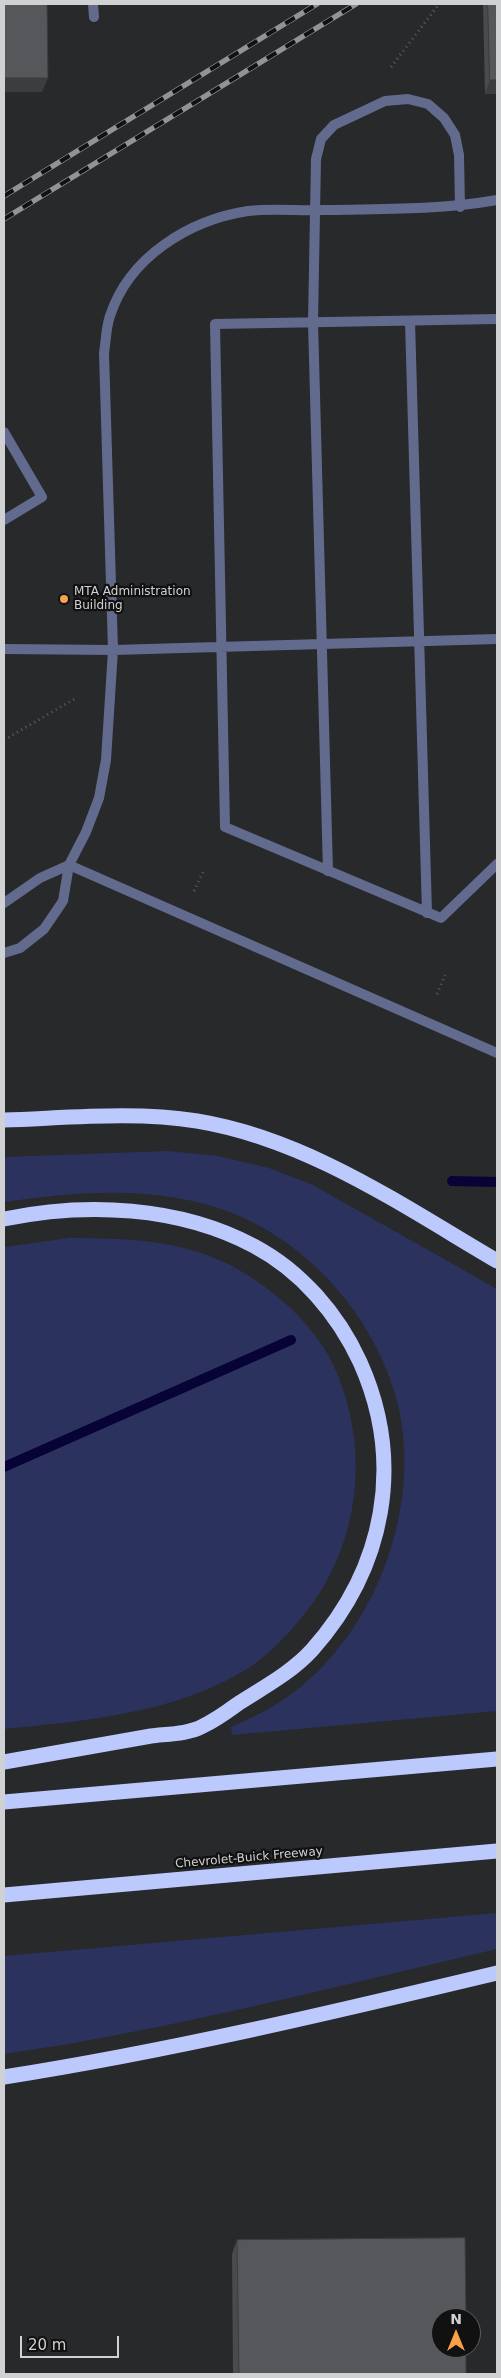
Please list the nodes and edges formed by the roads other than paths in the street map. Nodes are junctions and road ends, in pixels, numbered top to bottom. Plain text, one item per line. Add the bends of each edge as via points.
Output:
1 (93, 4) edge
2 (94, 17) dead end
3 (497, 200) edge
4 (460, 206) junction
5 (314, 210) junction
6 (497, 319) edge
7 (410, 321) junction
8 (313, 322) junction
9 (4, 432) edge
10 (4, 520) edge
11 (497, 639) edge
12 (420, 641) junction
13 (322, 644) junction
14 (221, 646) junction
15 (4, 649) edge
16 (113, 650) junction
17 (497, 864) edge
18 (69, 866) junction
19 (328, 871) junction
20 (4, 903) edge
21 (427, 913) junction
22 (4, 953) edge
23 (497, 1053) edge
24 (4, 1120) edge
25 (4, 1219) edge
26 (497, 1261) edge
27 (497, 1759) edge
28 (4, 1762) edge
29 (4, 1802) edge
30 (497, 1851) edge
31 (4, 1895) edge
32 (497, 1973) edge
33 (4, 2077) edge

1 - 2 street
3 - 4 street
4 - 5 street
4 - 5 street via 459,155 455,136 444,118 428,104 408,98 385,101 334,125 321,139 316,159
5 - 8 street
5 - 16 street via 249,211 210,219 175,236 150,256 127,282 110,316 104,353
6 - 7 street
7 - 8 street
7 - 12 street
8 - 13 street
8 - 14 street via 215,324
9 - 10 street via 42,497
11 - 12 street
12 - 13 street
12 - 21 street
13 - 14 street
13 - 19 street
14 - 16 street
14 - 19 street via 225,828
15 - 16 street
16 - 18 street via 106,760 86,832
17 - 21 street via 441,918
18 - 20 street via 40,878
18 - 22 street via 63,901 44,929 20,948
18 - 23 street
19 - 21 street
24 - 26 highway via 146,1117 196,1121 238,1130 323,1162
25 - 28 highway via 64,1211 120,1210 210,1226 255,1247 296,1275 328,1308 350,1342 380,1419 385,1458 384,1496 375,1540 358,1581 337,1618 311,1651 280,1678 201,1728
27 - 29 highway
30 - 31 highway, Chevrolet-Buick Freeway
32 - 33 highway via 200,2041

